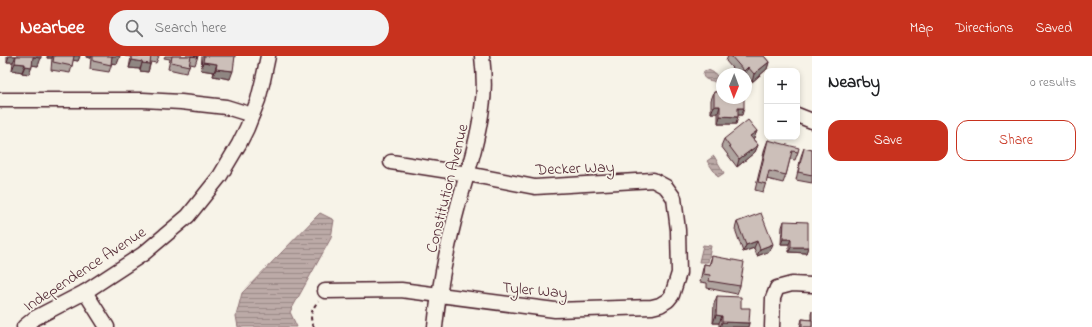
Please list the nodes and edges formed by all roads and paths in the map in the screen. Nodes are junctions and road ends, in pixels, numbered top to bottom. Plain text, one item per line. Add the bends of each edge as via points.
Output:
1 (268, 56) edge
2 (482, 56) edge
3 (0, 100) edge
4 (252, 115) junction
5 (800, 116) edge
6 (812, 121) edge
7 (391, 162) dead end
8 (468, 174) junction
9 (678, 230) joint
10 (812, 285) edge
11 (325, 290) joint
12 (85, 292) junction
13 (438, 295) junction
14 (24, 327) edge
15 (106, 327) edge
16 (314, 327) edge
17 (435, 327) edge
18 (772, 327) edge

1 - 4 street, Independence Avenue
2 - 8 street, Constitution Avenue via 483,106
3 - 4 street via 181,102 226,107
4 - 12 street, Independence Avenue via 240,144 220,176 188,216 143,254
5 - 6 street
7 - 8 street, Decker Way
8 - 9 street, Decker Way via 535,187 653,180 666,187 674,198
8 - 13 street, Constitution Avenue via 451,233
9 - 13 street, Tyler Way via 679,273 672,294 660,305 555,310
10 - 18 street via 792,284 777,288
11 - 13 street, Tyler Way via 401,290
11 - 16 path via 312,311 311,322
12 - 14 street, Independence Avenue via 35,318
12 - 15 street
13 - 17 street, Constitution Avenue

